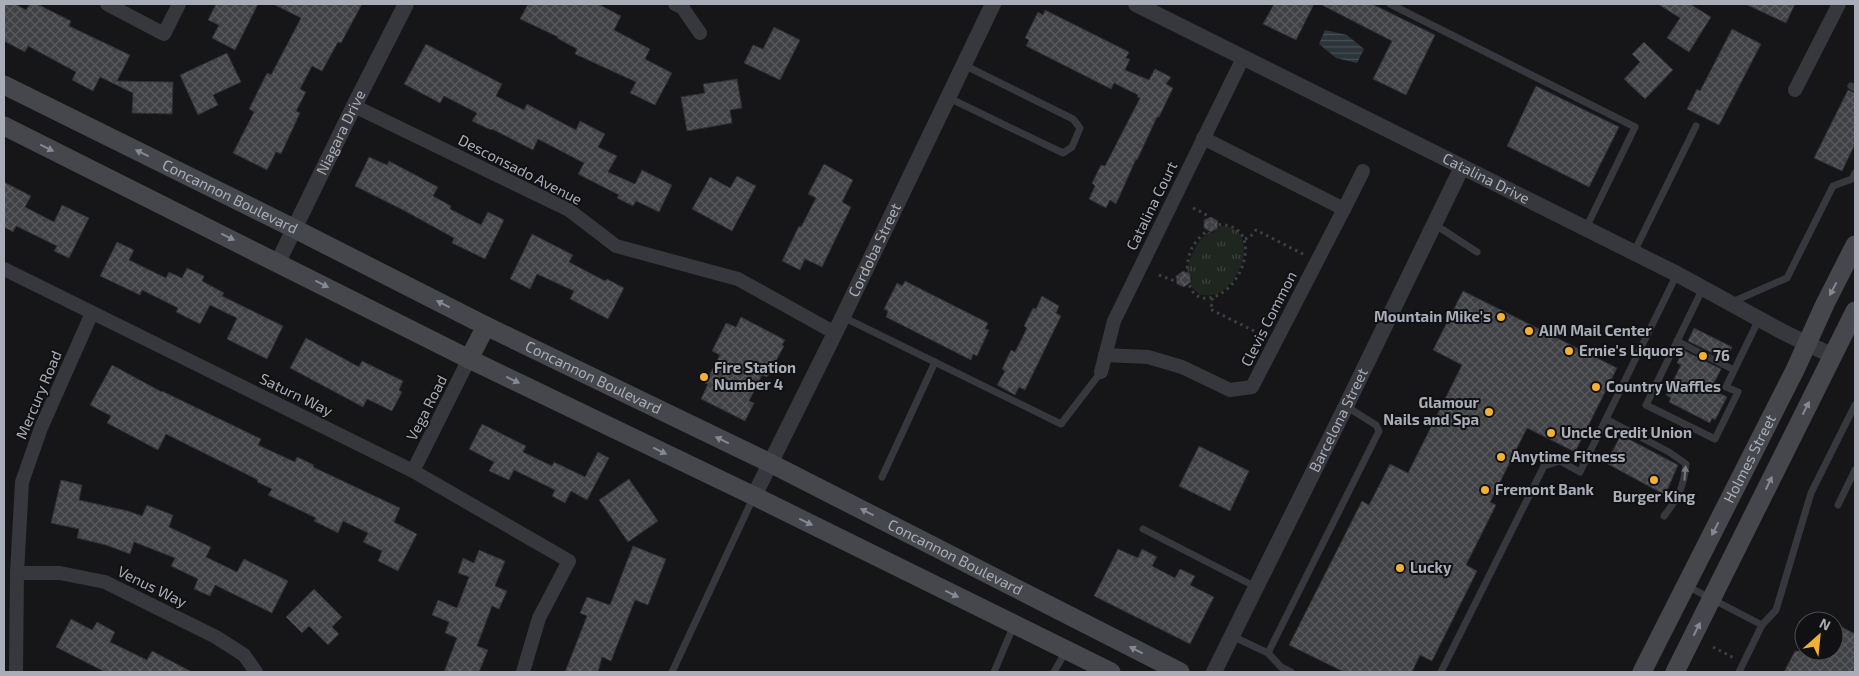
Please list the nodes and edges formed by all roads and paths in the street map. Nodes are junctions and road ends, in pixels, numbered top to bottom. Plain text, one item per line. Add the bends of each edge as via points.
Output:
1 (106, 4) edge
2 (179, 4) edge
3 (406, 4) edge
4 (675, 4) edge
5 (993, 4) edge
6 (1136, 4) edge
7 (1390, 4) edge
8 (1839, 4) edge
9 (700, 34) dead end
10 (1243, 58) junction
11 (963, 65) junction
12 (4, 85) edge
13 (1795, 90) dead end
14 (948, 97) junction
15 (354, 106) junction
16 (4, 126) edge
17 (1696, 126) dead end
18 (1204, 138) junction
19 (1462, 167) junction
20 (1362, 171) dead end
21 (1855, 173) edge
22 (1193, 208) dead end
23 (1344, 209) junction
24 (1434, 224) junction
25 (1213, 225) junction
26 (1586, 228) junction
27 (295, 229) junction
28 (1245, 239) junction
29 (1855, 246) edge
30 (1477, 252) dead end
31 (1634, 252) junction
32 (1310, 257) dead end
33 (278, 262) junction
34 (4, 269) edge
35 (1159, 274) dead end
36 (1677, 274) junction
37 (1187, 278) junction
38 (1703, 288) junction
39 (1212, 298) junction
40 (1730, 303) junction
41 (1855, 311) edge
42 (92, 313) junction
43 (842, 317) junction
44 (1759, 319) junction
45 (486, 326) junction
46 (835, 333) junction
47 (1268, 339) dead end
48 (1677, 340) junction
49 (1807, 344) junction
50 (1105, 355) junction
51 (1833, 356) junction
52 (469, 359) junction
53 (935, 362) junction
54 (1734, 370) junction
55 (1101, 372) joint
56 (1855, 405) edge
57 (1346, 406) junction
58 (1853, 417) edge
59 (1606, 419) junction
60 (770, 463) junction
61 (1855, 470) edge
62 (412, 471) junction
63 (882, 476) dead end
64 (754, 496) junction
65 (1838, 504) dead end
66 (1664, 516) dead end
67 (1143, 529) dead end
68 (17, 573) junction
69 (1686, 586) junction
70 (1256, 587) junction
71 (1712, 599) junction
72 (1762, 624) junction
73 (1014, 625) junction
74 (1232, 636) junction
75 (1713, 647) dead end
76 (1066, 650) junction
77 (1268, 653) junction
78 (1735, 659) dead end
79 (16, 672) edge
80 (256, 672) edge
81 (523, 672) edge
82 (672, 672) edge
83 (994, 672) edge
84 (1054, 672) edge
85 (1111, 672) edge
86 (1180, 672) edge
87 (1214, 672) edge
88 (1291, 672) edge
89 (1441, 672) edge
90 (1642, 672) edge
91 (1675, 672) edge
92 (1740, 672) edge

1 - 2 street via 164,34
3 - 15 street, Niagara Drive
4 - 9 street via 682,7
5 - 11 street, Cordoba Street
6 - 10 street, Catalina Drive
7 - 26 lane via 1635,127
8 - 13 street
10 - 18 street, Catalina Court
10 - 19 street, Catalina Drive
11 - 14 street, Cordoba Street
11 - 14 lane via 1073,119 1080,128 1072,147 1063,153
27 -> 12 main road, Concannon Boulevard
14 - 43 street, Cordoba Street
15 - 27 street, Niagara Drive
15 - 46 street, Desconsado Avenue via 569,210 616,246 738,279
16 -> 33 main road
17 - 31 lane
18 - 23 street
18 - 50 street, Catalina Court via 1114,321
19 - 24 street, Barcelona Street
19 - 26 street, Catalina Drive
20 - 23 street, Clevis Common
21 - 40 lane via 1852,179 1833,186 1788,278
22 - 25 path via 1205,214
23 - 50 street, Clevis Common via 1252,387 1230,390 1182,367 1148,357
24 - 30 lane
24 - 57 street, Barcelona Street
25 - 28 path via 1232,225
25 - 37 path via 1191,249
26 - 31 street, Catalina Drive
27 - 33 street, Niagara Drive
45 -> 27 main road, Concannon Boulevard
28 - 32 path via 1256,230
28 - 39 path via 1246,253 1237,277 1225,292
29 -> 49 main road, Holmes Street
31 - 36 street, Catalina Drive
33 -> 52 main road
34 - 42 street, Saturn Way
35 - 37 path via 1172,280
36 - 38 street, Catalina Drive
36 - 59 lane
37 - 39 path via 1197,296
38 - 40 street, Catalina Drive
38 - 48 lane
39 - 47 path via 1210,309
40 - 44 street, Catalina Drive
41 - 51 main road, Holmes Street
42 - 62 street, Saturn Way
42 - 68 street, Mercury Road via 41,428 22,482
43 - 46 street, Cordoba Street
43 - 53 lane
44 - 49 street, Catalina Drive
44 - 54 lane
45 - 52 main road
60 -> 45 main road, Concannon Boulevard
46 - 60 street, Cordoba Street
48 - 54 lane
48 - 54 lane via 1646,405 1715,438 1738,392 1726,387
49 - 51 street, Catalina Drive
49 -> 69 main road, Holmes Street
50 - 55 street, Catalina Court
71 -> 51 main road, Holmes Street
52 - 62 street, Vega Road
52 -> 64 main road
53 - 55 lane via 1060,424
53 - 63 lane
56 - 58 lane
57 - 70 street, Barcelona Street
57 - 77 lane via 1376,425 1379,431
58 - 72 lane via 1811,493 1776,610
66 -> 59 lane via 1684,482 1686,464
59 - 89 lane via 1580,472 1560,461 1544,466
60 - 64 street, Cordoba Street
86 -> 60 main road, Concannon Boulevard
61 - 65 lane
62 - 81 street, Saturn Way via 569,561 539,618
64 -> 73 main road
64 - 82 lane
67 - 70 lane
68 - 79 street, Mercury Road
68 - 80 street, Venus Way via 60,573 104,582 216,637 244,655
69 - 71 lane
69 - 90 main road, Holmes Street
70 - 74 street, Barcelona Street
71 - 72 lane
91 -> 71 main road, Holmes Street
72 - 92 lane
73 - 76 main road
73 - 83 lane
74 - 77 lane
74 - 87 street, Barcelona Street
75 - 78 path
76 - 84 lane
76 - 85 main road
77 - 88 lane via 1282,668

